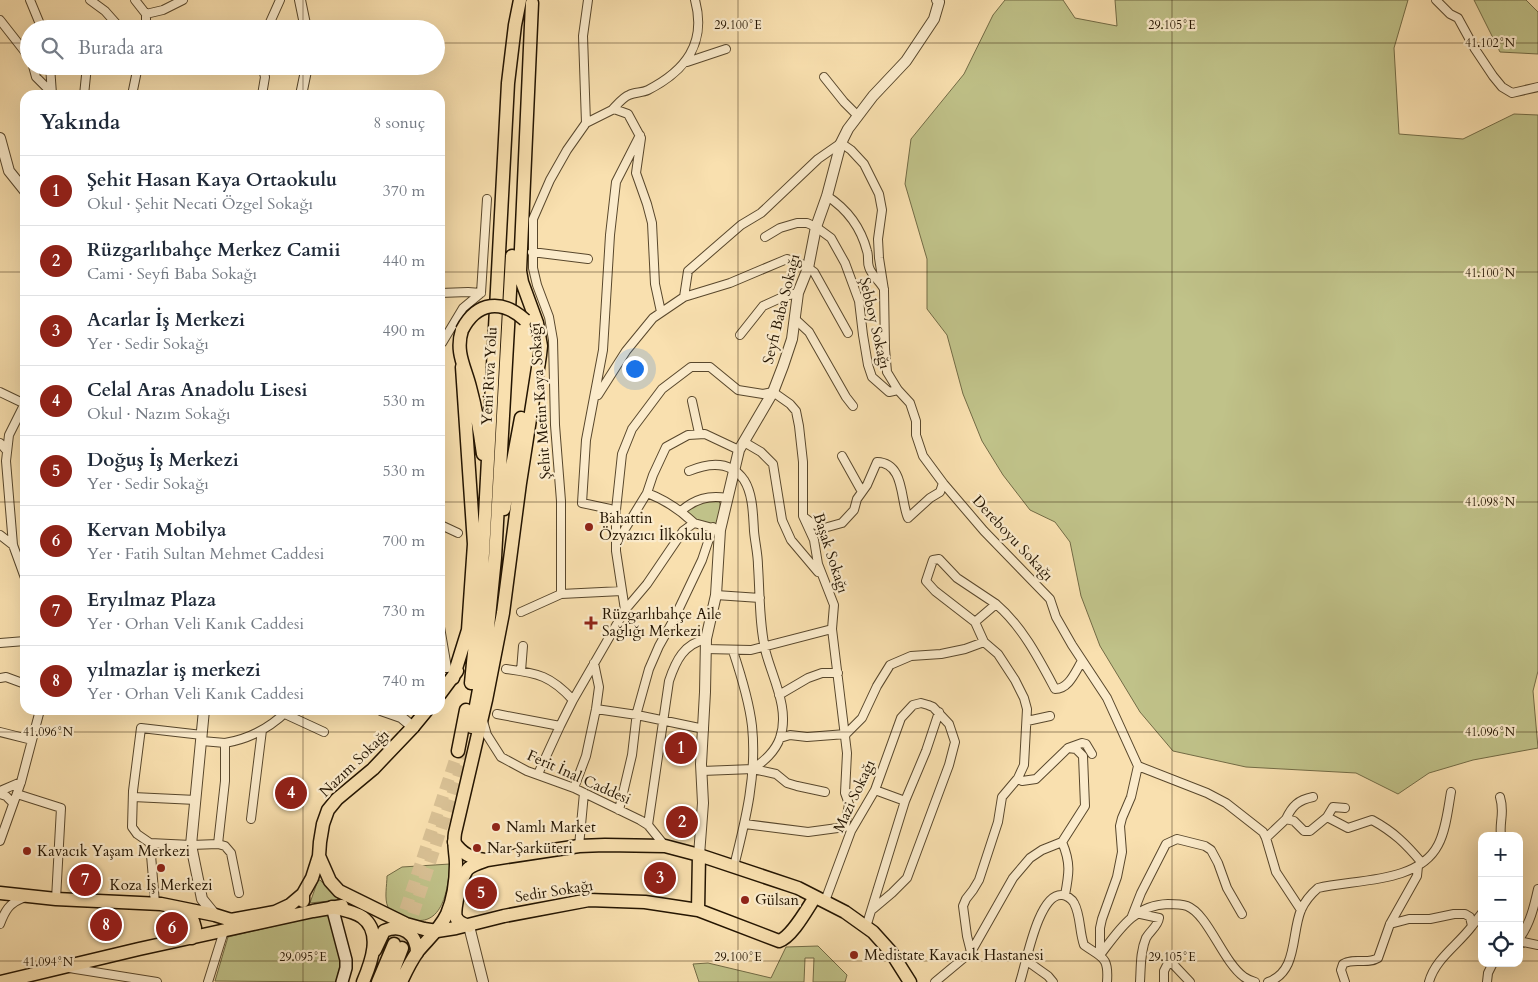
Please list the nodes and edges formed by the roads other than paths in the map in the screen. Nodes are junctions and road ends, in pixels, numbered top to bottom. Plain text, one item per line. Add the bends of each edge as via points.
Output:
1 (30, 0) edge
2 (90, 0) edge
3 (136, 0) edge
4 (183, 0) edge
5 (280, 0) edge
6 (300, 0) edge
7 (588, 0) edge
8 (695, 0) edge
9 (1436, 0) edge
10 (528, 1) edge
11 (939, 1) edge
12 (146, 14) junction
13 (0, 20) edge
14 (38, 20) edge
15 (113, 20) edge
16 (146, 20) edge
17 (271, 20) edge
18 (304, 20) edge
19 (20, 46) edge
20 (726, 49) dead end
21 (687, 62) junction
22 (35, 75) edge
23 (51, 75) edge
24 (86, 75) edge
25 (136, 75) edge
26 (264, 75) edge
27 (305, 75) edge
28 (824, 77) dead end
29 (1538, 87) edge
30 (48, 90) edge
31 (52, 90) edge
32 (85, 90) edge
33 (133, 90) edge
34 (263, 90) edge
35 (302, 90) edge
36 (612, 110) junction
37 (858, 116) junction
38 (586, 123) junction
39 (640, 135) junction
40 (0, 138) edge
41 (841, 143) junction
42 (20, 185) edge
43 (827, 196) junction
44 (487, 199) dead end
45 (816, 227) junction
46 (765, 237) dead end
47 (532, 252) junction
48 (588, 259) dead end
49 (808, 268) junction
50 (884, 290) junction
51 (445, 293) edge
52 (481, 293) junction
53 (798, 293) junction
54 (684, 297) junction
55 (661, 312) junction
56 (525, 320) junction
57 (795, 320) junction
58 (848, 333) dead end
59 (740, 335) dead end
60 (445, 337) edge
61 (541, 346) junction
62 (462, 367) junction
63 (898, 390) junction
64 (0, 392) edge
65 (773, 392) junction
66 (595, 398) junction
67 (692, 401) dead end
68 (20, 402) edge
69 (853, 406) dead end
70 (20, 414) edge
71 (699, 433) junction
72 (0, 443) edge
73 (741, 446) junction
74 (7, 451) junction
75 (842, 456) dead end
76 (734, 470) junction
77 (689, 471) dead end
78 (487, 481) junction
79 (943, 483) junction
80 (861, 490) junction
81 (647, 493) junction
82 (727, 498) junction
83 (610, 509) dead end
84 (681, 511) junction
85 (803, 516) junction
86 (694, 523) junction
87 (445, 527) edge
88 (716, 529) junction
89 (458, 533) dead end
90 (0, 535) edge
91 (616, 542) junction
92 (13, 545) junction
93 (495, 558) junction
94 (20, 564) edge
95 (825, 581) junction
96 (622, 591) junction
97 (561, 594) junction
98 (716, 595) junction
99 (760, 598) junction
100 (996, 604) junction
101 (625, 610) junction
102 (521, 612) dead end
103 (976, 622) junction
104 (832, 629) junction
105 (476, 636) junction
106 (20, 641) edge
107 (984, 642) junction
108 (0, 643) edge
109 (706, 644) junction
110 (523, 646) dead end
111 (765, 647) junction
112 (733, 651) junction
113 (445, 656) edge
114 (1082, 661) junction
115 (594, 663) junction
116 (445, 668) edge
117 (506, 669) dead end
118 (521, 671) junction
119 (838, 673) junction
120 (0, 678) edge
121 (453, 678) junction
122 (20, 682) edge
123 (445, 688) edge
124 (779, 695) junction
125 (573, 700) junction
126 (596, 709) junction
127 (939, 712) junction
128 (497, 714) dead end
129 (39, 715) edge
130 (204, 715) edge
131 (283, 715) edge
132 (293, 715) edge
133 (404, 715) edge
134 (423, 715) edge
135 (637, 715) junction
136 (482, 716) junction
137 (1050, 716) dead end
138 (1027, 720) junction
139 (664, 721) junction
140 (560, 726) junction
141 (413, 727) junction
142 (704, 729) junction
143 (262, 730) junction
144 (0, 732) edge
145 (324, 732) dead end
146 (846, 734) junction
147 (202, 738) junction
148 (780, 738) junction
149 (32, 740) junction
150 (225, 743) junction
151 (1068, 748) junction
152 (1092, 754) dead end
153 (1138, 766) junction
154 (753, 770) junction
155 (702, 771) junction
156 (538, 774) junction
157 (1018, 778) junction
158 (21, 782) junction
159 (574, 788) junction
160 (876, 790) junction
161 (0, 792) edge
162 (825, 792) dead end
163 (1451, 792) dead end
164 (584, 793) junction
165 (17, 794) junction
166 (1500, 796) dead end
167 (133, 797) junction
168 (1312, 797) dead end
169 (196, 800) junction
170 (905, 801) junction
171 (13, 803) junction
172 (1345, 808) dead end
173 (619, 810) junction
174 (1326, 817) junction
175 (251, 819) dead end
176 (1286, 819) junction
177 (745, 824) junction
178 (648, 825) junction
179 (848, 829) junction
180 (1501, 832) edge
181 (1266, 838) junction
182 (0, 841) edge
183 (454, 842) junction
184 (1062, 842) junction
185 (150, 843) junction
186 (218, 844) junction
187 (191, 845) junction
188 (579, 846) junction
189 (665, 846) junction
190 (699, 855) junction
191 (320, 856) junction
192 (487, 860) junction
193 (1420, 864) junction
194 (734, 866) junction
195 (1538, 889) edge
196 (239, 893) dead end
197 (0, 894) edge
198 (304, 894) junction
199 (1065, 895) junction
200 (27, 896) junction
201 (56, 899) junction
202 (202, 899) junction
203 (820, 899) junction
204 (158, 904) junction
205 (374, 907) junction
206 (332, 908) junction
207 (873, 909) junction
208 (194, 910) junction
209 (698, 910) junction
210 (1301, 910) junction
211 (313, 911) junction
212 (1242, 914) dead end
213 (215, 915) junction
214 (1133, 915) junction
215 (1478, 918) edge
216 (0, 924) edge
217 (1390, 924) junction
218 (1472, 926) junction
219 (473, 927) junction
220 (866, 927) junction
221 (437, 931) junction
222 (224, 932) junction
223 (1523, 933) edge
224 (192, 938) junction
225 (1523, 942) edge
226 (1536, 947) edge
227 (971, 952) junction
228 (416, 953) junction
229 (1100, 955) junction
230 (373, 956) junction
231 (1027, 961) junction
232 (1491, 967) edge
233 (65, 968) junction
234 (1250, 981) edge
235 (1, 982) edge
236 (157, 982) edge
237 (208, 982) edge
238 (342, 982) edge
239 (363, 982) edge
240 (378, 982) edge
241 (389, 982) edge
242 (401, 982) edge
243 (483, 982) edge
244 (910, 982) edge
245 (935, 982) edge
246 (1020, 982) edge
247 (1052, 982) edge
248 (1108, 982) edge
249 (1140, 982) edge
250 (1164, 982) edge
251 (1190, 982) edge
252 (1268, 982) edge
253 (1345, 982) edge
254 (1429, 982) edge
255 (1487, 982) edge

1 - 14 street
2 - 15 street
3 - 12 street
4 - 12 street
5 - 17 street
6 - 18 street
7 - 38 street via 583,36
8 - 21 street via 698,29
9 - 29 street via 1458,18 1502,87 1512,93
10 - 61 main road via 520,271
10 - 78 main road, Yeni Riva Yolu via 515,25 508,83
10 - 93 main road, Yeni Riva Yolu
11 - 37 street, Seyfi Baba Sokağı via 934,19 906,61
12 - 16 street
13 - 19 street
20 - 21 street
21 - 36 street via 664,81 646,91 628,95
22 - 30 street
23 - 31 street
24 - 32 street
25 - 33 street
26 - 34 street
27 - 35 street
28 - 37 street
36 - 38 street
36 - 39 street via 628,114
37 - 41 street, Seyfi Baba Sokağı
38 - 47 street, Şehit Metin Kaya Sokağı via 550,180 533,220
39 - 55 street via 636,173 652,223 655,284
39 - 66 street via 616,182 603,350
40 - 42 street via 9,171
41 - 43 street, Seyfi Baba Sokağı
41 - 50 street, Dereboyu Sokağı via 864,164 879,194 882,210 878,239
41 - 54 street via 688,271
43 - 45 street, Seyfi Baba Sokağı
43 - 50 street via 848,213 862,236 869,267
44 - 52 street
45 - 46 street via 797,223
45 - 49 street, Seyfi Baba Sokağı
45 - 63 street, Şebboy Sokağı via 831,238 846,263 859,301 872,377 889,392
47 - 48 street
47 - 97 street, Şehit Metin Kaya Sokağı via 533,268 553,340 561,501
49 - 53 street, Seyfi Baba Sokağı
49 - 54 street via 787,259
49 - 58 street via 814,272
50 - 63 street, Dereboyu Sokağı via 887,372
51 - 52 street
52 - 60 street via 463,308
53 - 57 street, Seyfi Baba Sokağı
53 - 59 street via 763,306
54 - 55 street
55 - 66 street via 626,351
56 - 61 main road via 535,330
56 - 62 main road, bridge via 506,307 493,306 476,312 466,321 459,339
56 - 93 main road via 534,349
57 - 65 street, Seyfi Baba Sokağı via 792,339
57 - 69 street via 809,332
61 - 136 main road via 503,613
62 - 78 main road via 472,395
62 - 121 main road via 474,544 468,630
63 - 79 street, Dereboyu Sokağı via 910,403 923,456
64 - 68 street
65 - 73 street, Seyfi Baba Sokağı
65 - 85 street, Başak Sokağı via 796,411 803,462
65 - 91 street via 763,394 738,390 710,368 691,367 662,389 632,429 622,454
66 - 83 street via 586,440 582,503
67 - 71 street
70 - 74 street via 9,436
71 - 73 street
71 - 81 street via 666,447
72 - 74 street
73 - 76 street, Seyfi Baba Sokağı
73 - 95 street via 761,452 773,464 782,520 791,540
74 - 92 street
75 - 80 street
76 - 77 street via 722,464 703,465
76 - 82 street, Seyfi Baba Sokağı
76 - 99 street via 744,480 752,504
78 - 105 main road, Yeni Riva Yolu
79 - 80 street via 940,492 908,518 902,487 895,472 882,462 877,462 867,485
79 - 114 street, Dereboyu Sokağı via 1050,599 1056,617
80 - 85 street via 854,510 842,523 824,528
81 - 84 street
81 - 91 street
82 - 84 street via 700,498
82 - 88 street, Seyfi Baba Sokağı
84 - 86 street
85 - 95 street, Başak Sokağı via 814,540
86 - 88 street
86 - 101 street via 683,531
87 - 89 street
88 - 98 street, Seyfi Baba Sokağı
88 - 135 street via 649,669
90 - 92 street
91 - 96 street
92 - 94 street
93 - 105 main road, Yeni Riva Yolu via 485,657 462,752
95 - 104 street, Başak Sokağı via 834,605
96 - 97 street
96 - 101 street
97 - 102 street
98 - 99 street
98 - 109 street, Seyfi Baba Sokağı
99 - 111 street
100 - 103 street
100 - 103 street via 956,578 939,559 933,560 926,581
100 - 114 street via 1032,648 1054,689 1066,686
101 - 115 street
103 - 107 street
104 - 111 street
104 - 119 street, Başak Sokağı
105 - 121 main road
106 - 108 street
107 - 138 street via 998,654 1015,680 1024,698
107 - 146 street via 941,654 911,656 890,665 862,718
109 - 112 street
109 - 139 street via 688,646 676,662 669,681
109 - 142 street, Seyfi Baba Sokağı
110 - 118 street
111 - 112 street
111 - 124 street
112 - 154 street via 744,683 752,724
113 - 116 street
114 - 153 street, Dereboyu Sokağı via 1102,688
115 - 125 street
115 - 126 street via 599,687
117 - 118 street
118 - 125 street via 546,677
119 - 124 street via 822,673 808,678
119 - 146 street, Başak Sokağı
120 - 122 street
121 - 123 main road
124 - 148 street via 783,713
125 - 140 street
126 - 135 street
126 - 159 street via 586,756
127 - 160 street, Mazi Sokağı via 921,703 913,705 901,718
127 - 170 street
127 - 207 street via 949,724 955,742 950,764 906,878
128 - 140 street
129 - 149 street
130 - 147 street
131 - 143 street
132 - 145 street
133 - 141 street
134 - 141 main road, Nazım Sokağı
135 - 139 street
135 - 173 street
136 - 156 street, Ferit İnal Caddesi via 487,736 501,757
136 - 183 main road
137 - 138 street
138 - 157 street via 1024,764
139 - 142 street
139 - 178 street
140 - 156 street
141 - 191 main road, Nazım Sokağı via 328,810 323,824
142 - 155 street, Seyfi Baba Sokağı
143 - 150 street
143 - 175 street
144 - 149 street
146 - 148 street
146 - 179 street, Başak Sokağı
147 - 150 street
147 - 167 street via 141,728
147 - 169 street
148 - 154 street via 769,757
149 - 158 street
150 - 186 street via 225,781
151 - 152 street via 1082,743
151 - 157 street via 1036,779 1022,781
151 - 184 street via 1083,756 1085,806
153 - 181 street via 1226,803 1263,832
153 - 229 street via 1120,826 1122,852 1102,918
154 - 155 street
154 - 162 street via 776,774 787,783
154 - 177 street
155 - 190 street, Seyfi Baba Sokağı
156 - 159 street, Ferit İnal Caddesi
157 - 227 street via 1002,798 998,822 979,880 963,906
158 - 161 street
158 - 165 street
159 - 164 street, Ferit İnal Caddesi
160 - 170 street
160 - 179 street, Mazi Sokağı
161 - 171 street
163 - 193 street via 1439,845
164 - 173 street, Ferit İnal Caddesi
164 - 188 street
165 - 171 street
165 - 201 street via 61,808
166 - 180 street via 1503,807
167 - 169 street
167 - 185 street via 132,827
168 - 176 street via 1296,804
169 - 187 street
170 - 207 street
171 - 182 street
172 - 174 street via 1333,807
173 - 178 street, Ferit İnal Caddesi
174 - 176 street via 1310,832
174 - 193 street via 1348,828 1372,820 1405,842
176 - 181 street
177 - 179 street via 808,832
177 - 194 street
178 - 189 street, Ferit İnal Caddesi
179 - 203 street, Mazi Sokağı
181 - 210 street via 1276,872
183 - 192 main road via 469,857
183 - 221 main road via 456,863 452,896
184 - 199 street via 1069,861
184 - 227 street via 1030,858 1013,878
185 - 187 street
185 - 204 street
186 - 187 street
186 - 196 street via 231,853
187 - 202 street
188 - 189 main road
188 - 192 main road
189 - 190 main road
190 - 194 main road
190 - 209 main road
191 - 198 main road
191 - 205 main road via 334,887
192 - 219 main road via 465,873 455,907 460,923
193 - 210 street via 1389,877 1318,888
193 - 217 street via 1417,876
194 - 203 main road
195 - 223 street via 1533,913
197 - 200 main road
198 - 211 main road via 307,908
198 - 213 main road via 275,912 231,920
199 - 229 street via 1073,902 1078,914 1084,945
199 - 231 street via 1053,898 1041,914
200 - 201 main road
200 - 216 street via 13,902
201 - 204 main road
202 - 208 street
202 - 213 street
203 - 209 main road, Sedir Sokağı via 779,942
203 - 220 main road
204 - 208 main road
204 - 224 main road via 179,910 193,921
205 - 206 main road
205 - 221 main road via 406,924
206 - 211 main road
206 - 230 main road via 357,914 367,922 374,938
206 - 238 main road via 346,960
207 - 220 street
208 - 213 main road
209 - 219 main road, Sedir Sokağı via 645,902 589,900 504,916
210 - 252 street via 1286,969 1277,979
211 - 222 main road
212 - 214 street via 1227,888 1212,850 1177,839 1166,844
214 - 229 street
214 - 234 street via 1150,906 1168,904 1186,906 1195,911 1223,952
214 - 249 street via 1159,918 1142,949
215 - 218 street
217 - 218 street via 1465,914 1470,917
217 - 253 street via 1378,958 1373,962 1348,960 1343,964 1341,970
218 - 254 street via 1436,964
219 - 221 main road, Sedir Sokağı
219 - 243 street
220 - 244 main road via 891,952
221 - 228 main road
222 - 224 main road
222 - 237 street
224 - 233 main road
225 - 226 street
227 - 245 street
228 - 230 main road via 413,937 405,930 394,928 382,934
228 - 242 main road
229 - 248 street via 1108,969
230 - 239 main road
231 - 246 street
231 - 247 street
232 - 255 street
233 - 235 main road
233 - 236 street
240 - 241 main road via 398,946
250 - 251 street via 1168,963 1172,963

